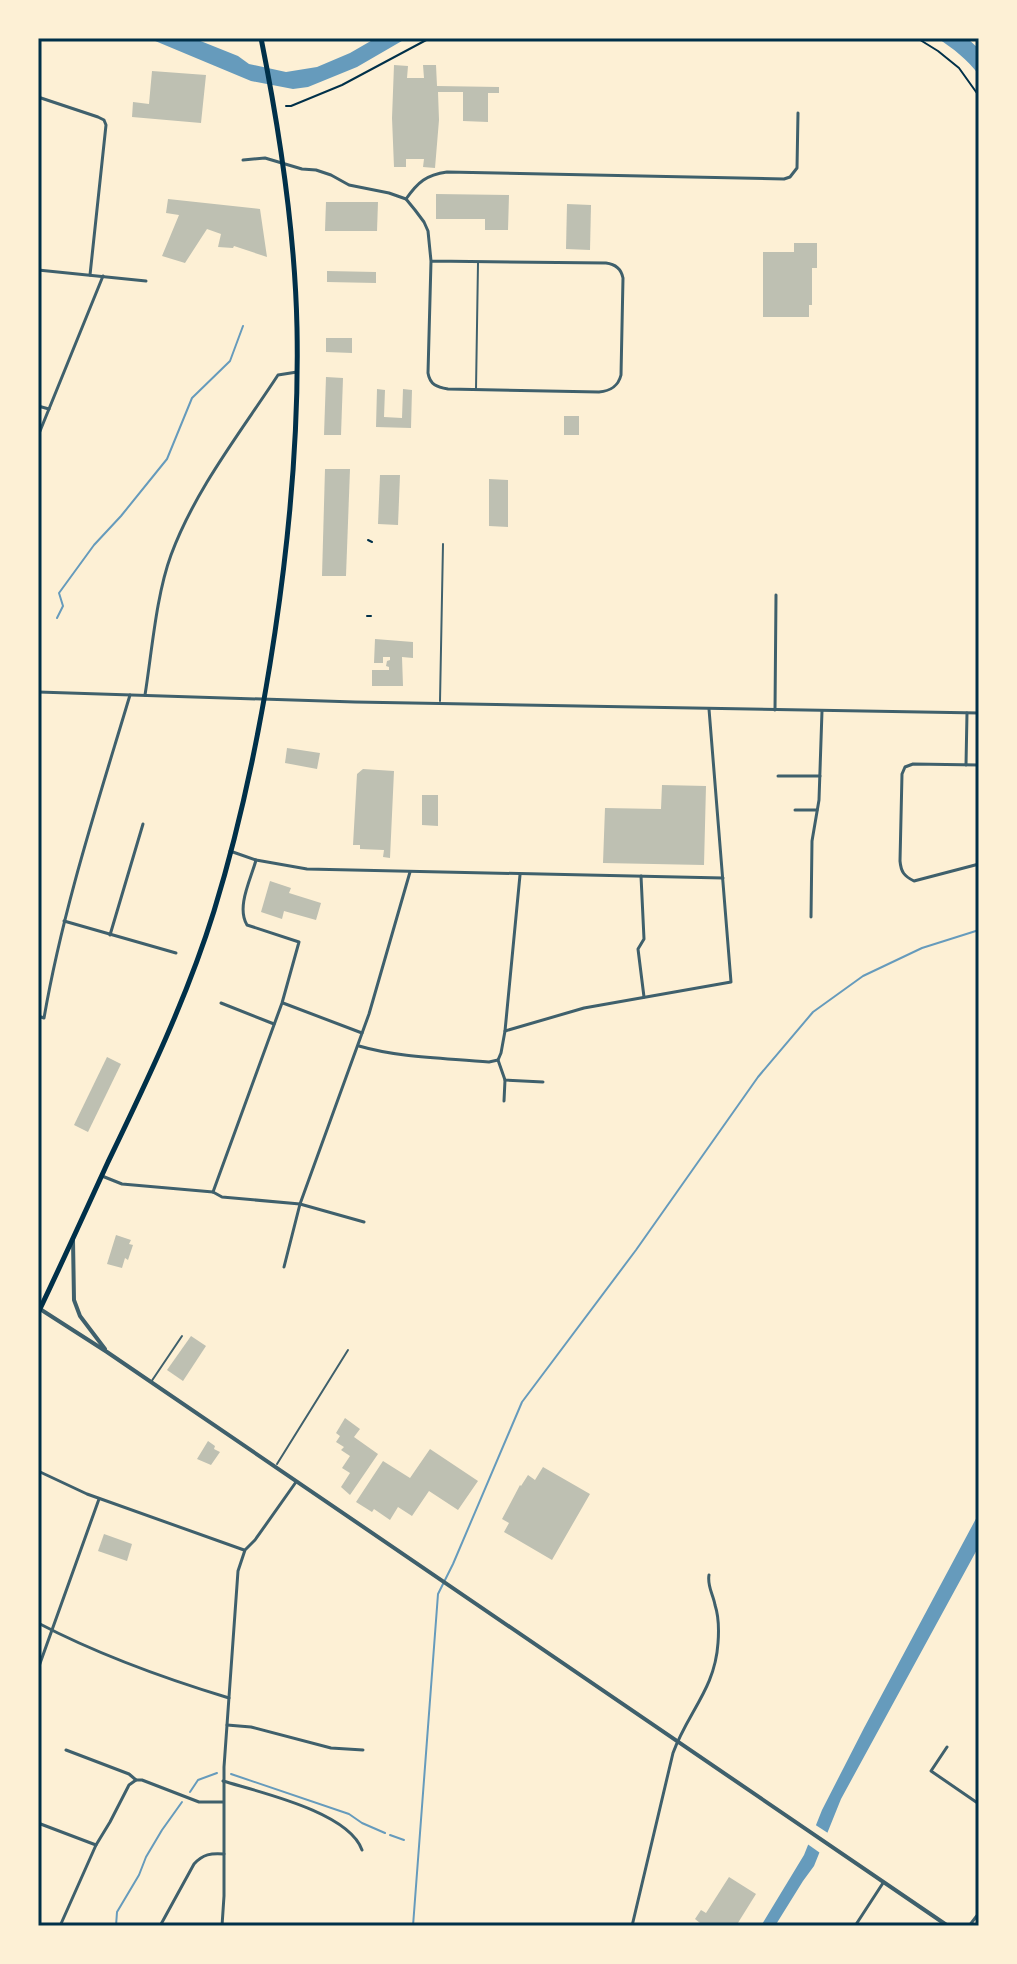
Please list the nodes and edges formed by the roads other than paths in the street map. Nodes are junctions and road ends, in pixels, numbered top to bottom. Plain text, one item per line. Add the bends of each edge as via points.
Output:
1 (261, 38) edge
2 (38, 97) edge
3 (798, 113) dead end
4 (243, 160) dead end
5 (282, 163) junction
6 (406, 199) junction
7 (431, 261) junction
8 (478, 262) junction
9 (38, 270) edge
10 (90, 275) junction
11 (103, 276) junction
12 (146, 281) dead end
13 (297, 372) junction
14 (476, 390) junction
15 (38, 406) edge
16 (49, 409) junction
17 (38, 436) edge
18 (443, 544) dead end
19 (776, 595) dead end
20 (38, 692) edge
21 (131, 694) junction
22 (145, 695) junction
23 (265, 699) junction
24 (440, 702) junction
25 (709, 709) junction
26 (775, 710) junction
27 (822, 711) junction
28 (967, 713) junction
29 (979, 713) edge
30 (966, 765) junction
31 (979, 765) edge
32 (778, 776) dead end
33 (820, 776) junction
34 (795, 810) dead end
35 (817, 810) junction
36 (143, 824) dead end
37 (230, 851) junction
38 (256, 860) junction
39 (979, 864) edge
40 (410, 872) junction
41 (520, 875) junction
42 (641, 876) junction
43 (723, 878) junction
44 (811, 917) dead end
45 (64, 921) junction
46 (110, 935) junction
47 (176, 953) dead end
48 (644, 997) junction
49 (221, 1003) dead end
50 (282, 1003) junction
51 (38, 1016) edge
52 (274, 1024) junction
53 (505, 1031) junction
54 (362, 1033) junction
55 (357, 1045) junction
56 (498, 1060) junction
57 (505, 1080) junction
58 (543, 1082) dead end
59 (504, 1101) dead end
60 (102, 1176) junction
61 (213, 1192) junction
62 (300, 1204) junction
63 (364, 1222) dead end
64 (73, 1238) junction
65 (284, 1267) dead end
66 (39, 1310) edge
67 (182, 1336) dead end
68 (348, 1350) dead end
69 (107, 1352) junction
70 (151, 1383) junction
71 (275, 1467) junction
72 (38, 1471) edge
73 (296, 1482) junction
74 (99, 1499) junction
75 (245, 1550) junction
76 (709, 1575) dead end
77 (38, 1623) edge
78 (52, 1631) junction
79 (38, 1669) edge
80 (229, 1698) junction
81 (227, 1725) junction
82 (678, 1741) junction
83 (947, 1747) dead end
84 (66, 1750) dead end
85 (363, 1750) dead end
86 (136, 1780) junction
87 (223, 1781) junction
88 (223, 1802) junction
89 (979, 1804) edge
90 (38, 1823) edge
91 (96, 1845) junction
92 (362, 1850) dead end
93 (224, 1854) junction
94 (883, 1883) junction
95 (979, 1913) edge
96 (60, 1926) edge
97 (160, 1926) edge
98 (222, 1926) edge
99 (632, 1926) edge
100 (855, 1926) edge
101 (948, 1926) edge
102 (969, 1926) edge

1 - 5 main road
2 - 10 street via 98,117 106,125
3 - 6 street via 797,168 784,179 447,172 422,180
4 - 5 street
5 - 6 street
5 - 13 main road
6 - 7 street via 428,231
7 - 8 street
7 - 14 street via 429,379 439,387
8 - 14 lane
8 - 14 street via 610,263 623,278 621,375 614,387 599,392
9 - 10 street
10 - 11 street
11 - 12 street
11 - 16 street
13 - 22 street via 278,375 182,526 162,588
13 - 23 main road via 294,467
15 - 16 street
16 - 17 street
18 - 24 lane
19 - 26 street
20 - 21 street
21 - 22 street
21 - 45 street
22 - 23 street
23 - 24 street
23 - 37 main road
24 - 25 street
25 - 26 street
25 - 43 street
26 - 27 street
27 - 28 street
27 - 33 street
28 - 29 street
28 - 30 street
30 - 31 street
30 - 39 street via 905,767 901,870 914,881
32 - 33 street
33 - 35 street
34 - 35 street
35 - 44 street
36 - 46 street
37 - 38 street
37 - 60 main road via 214,911 165,1041
38 - 40 street via 307,869
38 - 50 street via 242,918 247,925 299,942
40 - 41 street
40 - 54 street
41 - 42 street
41 - 53 street
42 - 43 street
42 - 48 street via 644,939 638,949
43 - 48 street via 731,982
45 - 46 street
45 - 51 street via 44,1018
46 - 47 street
48 - 53 street
49 - 52 street
50 - 52 street
50 - 54 street
52 - 61 street
53 - 56 street
54 - 55 street
55 - 56 street via 414,1056
55 - 62 street
56 - 57 street
57 - 58 street
57 - 59 street
60 - 61 street via 122,1184
60 - 64 main road
61 - 62 street
62 - 63 street
62 - 65 street
64 - 66 main road
64 - 69 street via 74,1300
66 - 69 street
67 - 70 lane
68 - 71 lane
69 - 70 street
70 - 71 street
71 - 73 street
72 - 74 street
73 - 75 street
73 - 82 street
74 - 75 street
74 - 78 street
75 - 80 street via 238,1571
76 - 82 street via 718,1620 716,1660
77 - 78 street
78 - 79 street
78 - 80 street
80 - 81 street
81 - 85 street
81 - 87 street
82 - 94 street
82 - 99 street
83 - 89 street via 931,1771
84 - 86 street
86 - 88 street via 199,1802
86 - 91 street
87 - 88 street
87 - 92 street via 330,1817
88 - 93 street
90 - 91 street
91 - 96 street
93 - 97 street via 200,1857
93 - 98 street
94 - 100 street
94 - 101 street
95 - 102 street

